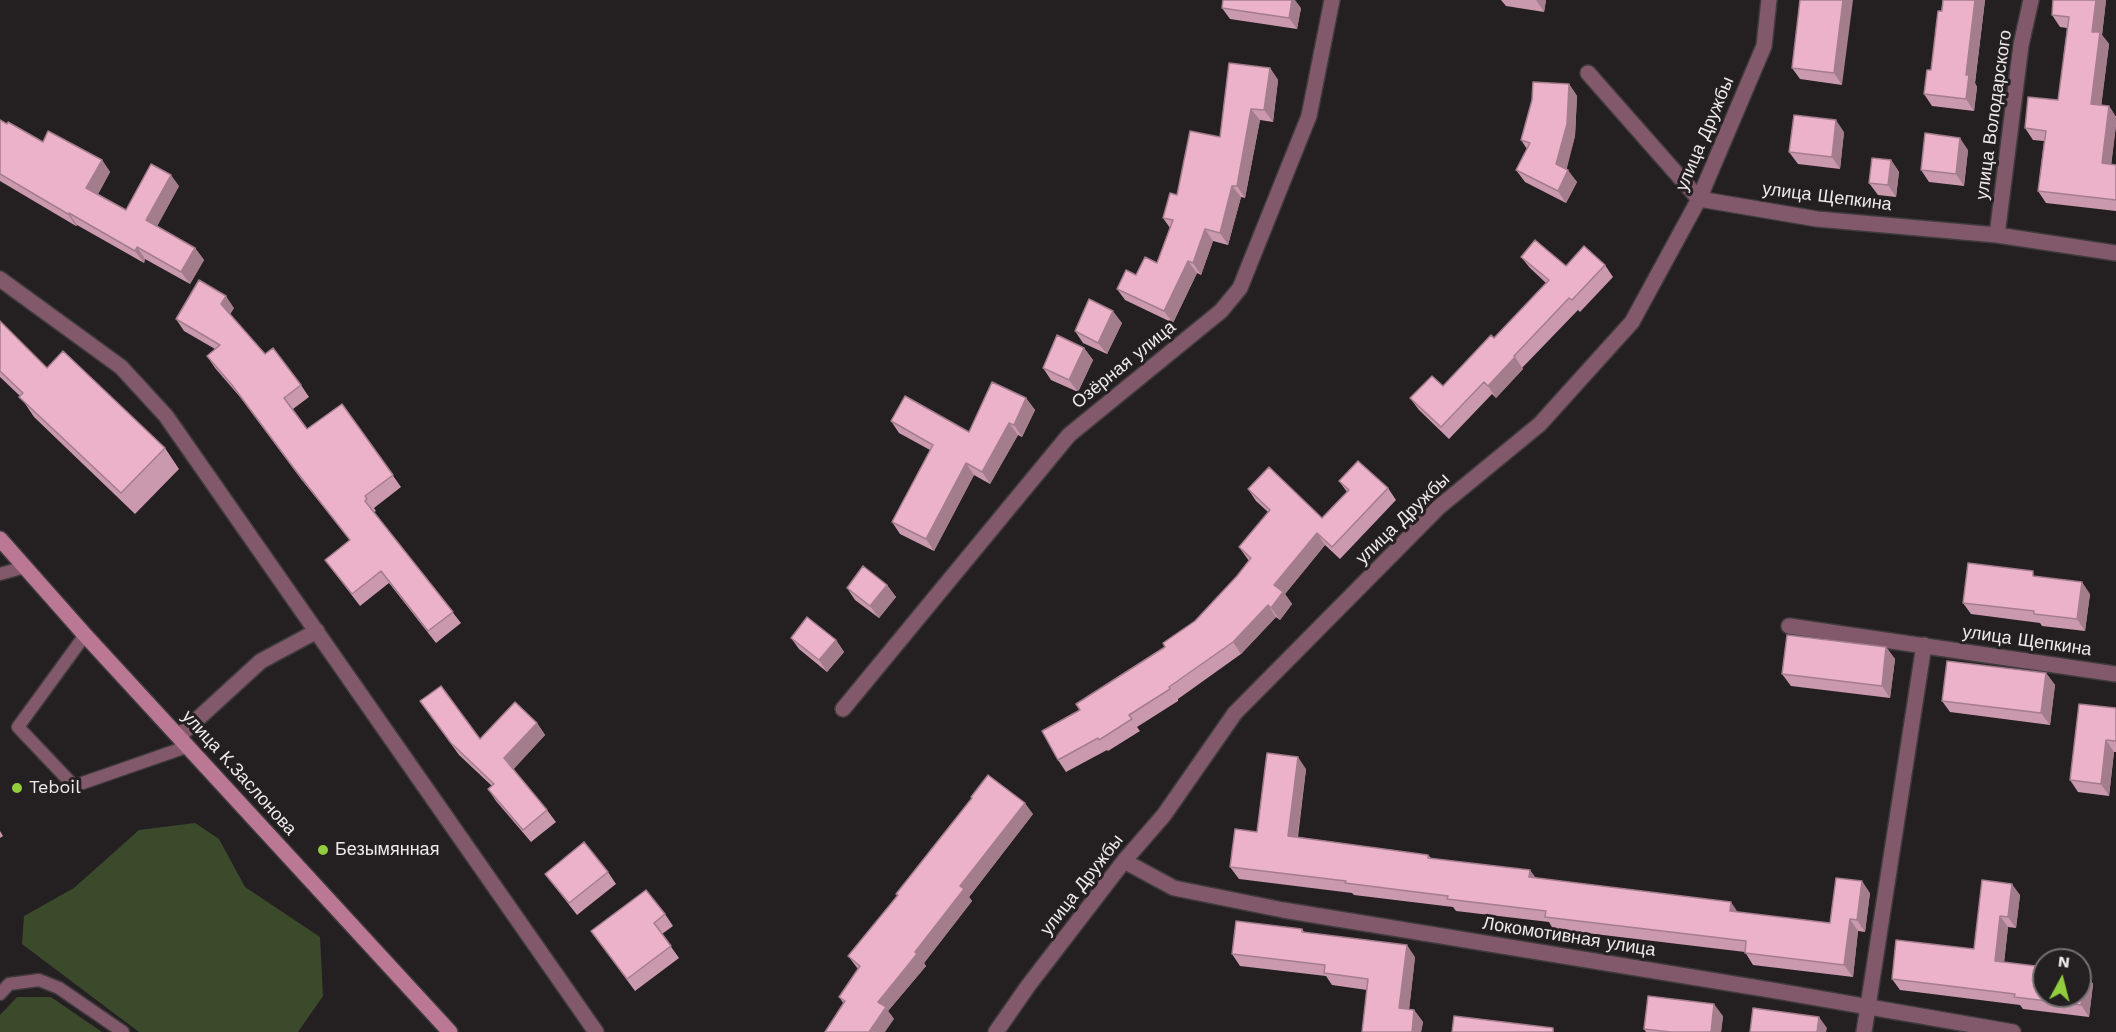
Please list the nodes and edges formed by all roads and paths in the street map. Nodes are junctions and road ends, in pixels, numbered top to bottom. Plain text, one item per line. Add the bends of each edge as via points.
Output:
1 (1332, 0) edge
2 (1769, 0) edge
3 (2031, 0) edge
4 (1588, 73) dead end
5 (1699, 199) junction
6 (1997, 235) junction
7 (2116, 253) edge
8 (0, 279) edge
9 (0, 539) edge
10 (25, 567) junction
11 (0, 574) edge
12 (1789, 626) dead end
13 (317, 631) junction
14 (85, 635) junction
15 (1924, 645) junction
16 (2116, 674) edge
17 (843, 709) dead end
18 (184, 741) junction
19 (1124, 861) junction
20 (0, 994) edge
21 (1867, 1006) junction
22 (123, 1032) edge
23 (450, 1032) edge
24 (596, 1032) edge
25 (996, 1032) edge
26 (1864, 1032) edge
27 (2013, 1032) edge

1 - 17 street, Озёрная улица via 1309,116 1240,288 1221,311 1069,435
2 - 5 street, улица Дружбы via 1764,46
3 - 6 street, улица Володарского
4 - 5 street
5 - 6 street, улица Щепкина via 1817,219
5 - 19 street, улица Дружбы via 1632,322 1540,424 1439,507 1235,713 1164,814
6 - 7 street, улица Щепкина
8 - 13 street via 122,367 166,416
9 - 10 street, улица К.Заслонова
10 - 11 lane
10 - 14 street, улица К.Заслонова
12 - 15 street, улица Щепкина
13 - 18 street via 261,661
13 - 24 street
14 - 18 street, улица К.Заслонова
14 - 18 lane via 18,727 74,786
15 - 16 street, улица Щепкина
15 - 21 street
18 - 23 street, улица К.Заслонова
19 - 21 street, Локомотивная улица via 1174,888 1272,908
19 - 25 street, улица Дружбы
20 - 22 lane via 9,984 39,980 58,988
21 - 26 street
21 - 27 street, Локомотивная улица

